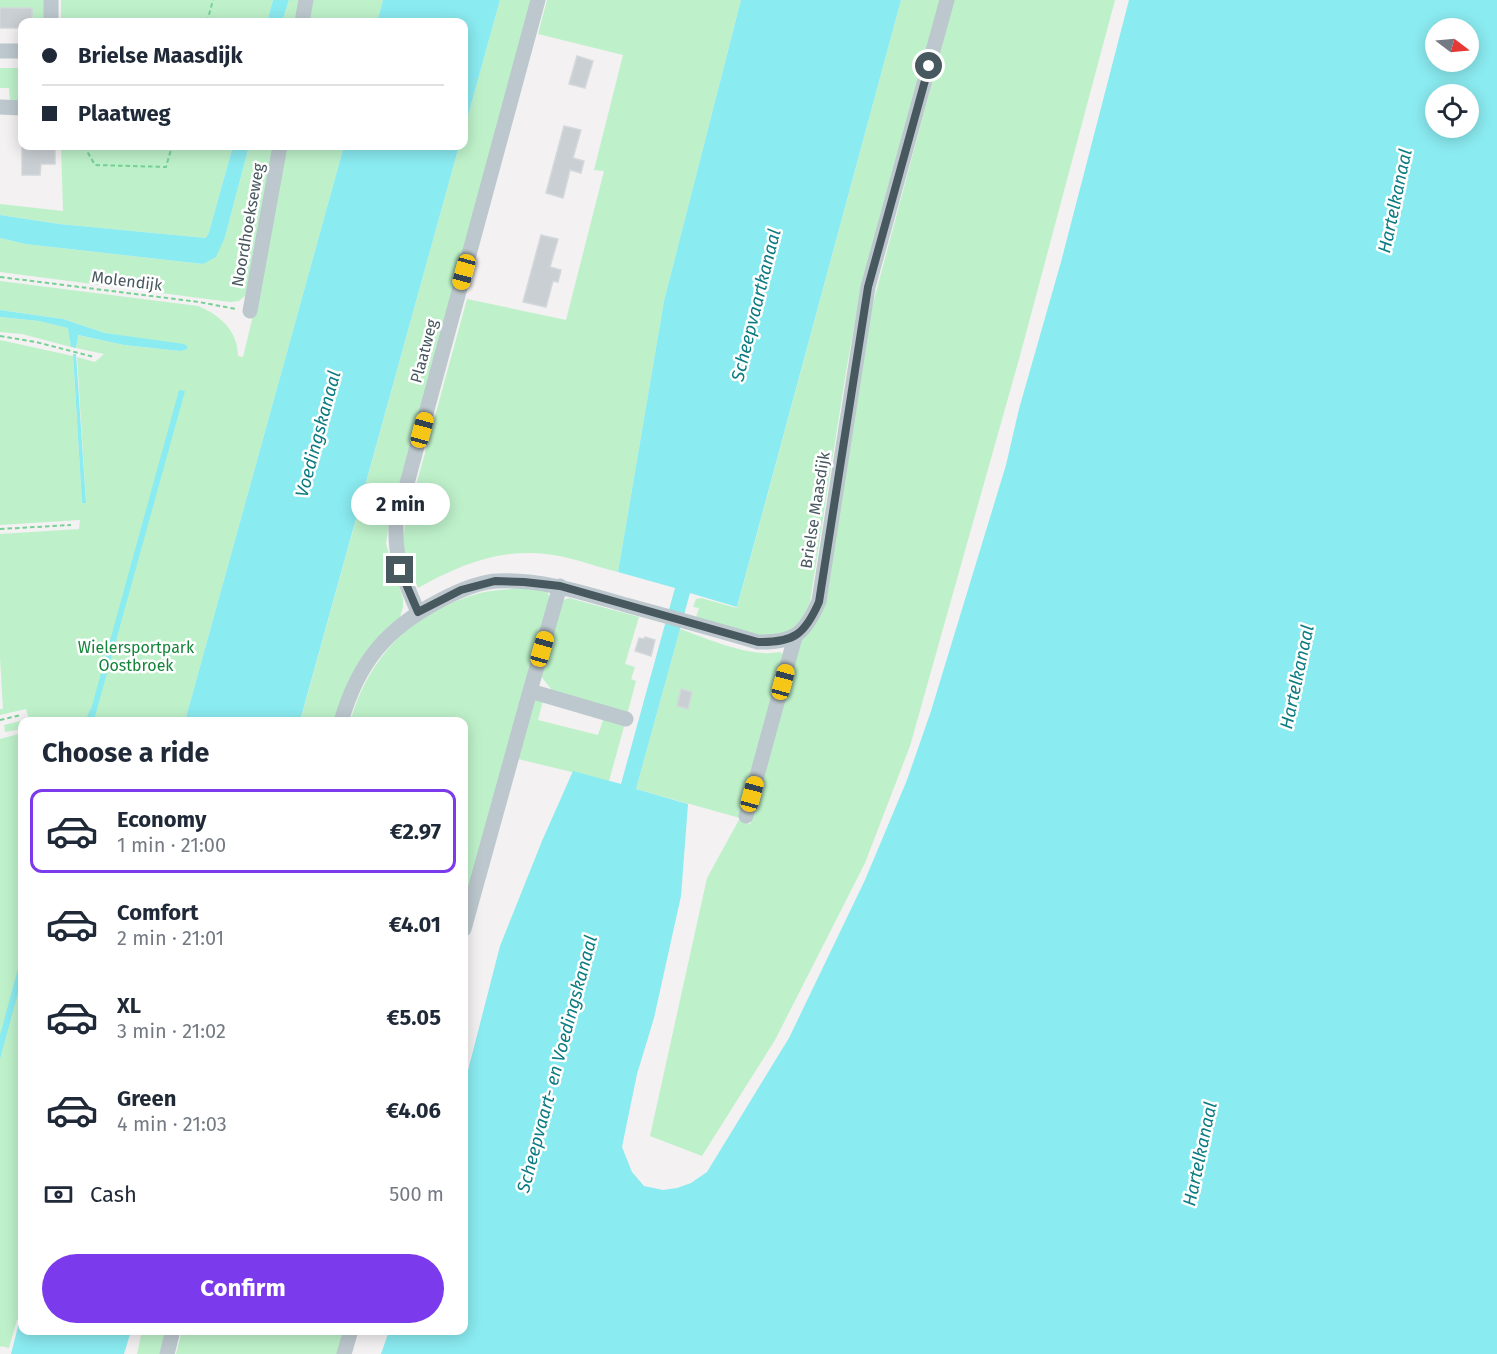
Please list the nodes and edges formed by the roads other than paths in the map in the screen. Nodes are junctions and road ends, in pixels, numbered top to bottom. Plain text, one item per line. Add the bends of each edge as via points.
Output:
1 (51, 0) edge
2 (306, 0) edge
3 (538, 0) edge
4 (947, 0) edge
5 (51, 18) edge
6 (303, 18) edge
7 (0, 51) edge
8 (18, 51) edge
9 (0, 107) edge
10 (18, 108) edge
11 (279, 150) edge
12 (250, 311) road end
13 (560, 586) junction
14 (418, 612) junction
15 (795, 637) junction
16 (530, 691) junction
17 (342, 717) edge
18 (626, 719) dead end
19 (746, 816) dead end
20 (468, 914) edge
21 (172, 1335) edge
22 (350, 1335) edge
23 (167, 1354) edge
24 (344, 1354) edge

1 - 5 street
2 - 6 street
3 - 14 street, Plaatweg via 396,524 400,570
4 - 15 street, Brielse Maasdijk via 868,287 819,602 810,622
7 - 8 street
9 - 10 street
11 - 12 street, Noordhoekseweg
13 - 14 street via 495,581 461,590
13 - 15 street via 758,642
13 - 16 street
14 - 17 street via 396,628 364,664
15 - 19 street
16 - 18 street
16 - 20 street
21 - 23 street
22 - 24 street

